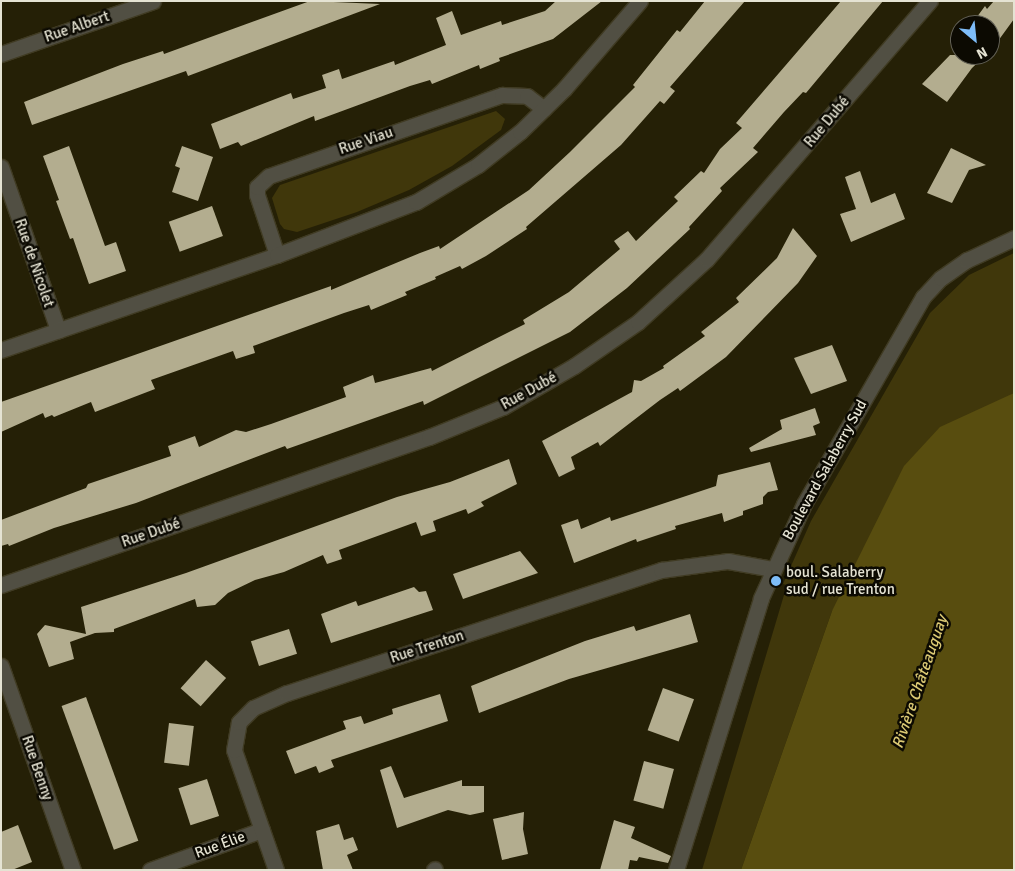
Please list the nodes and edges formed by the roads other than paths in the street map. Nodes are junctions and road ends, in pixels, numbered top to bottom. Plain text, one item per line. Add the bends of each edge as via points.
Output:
1 (154, 1) edge
2 (640, 1) edge
3 (930, 1) edge
4 (1, 54) edge
5 (544, 109) junction
6 (1, 167) edge
7 (1014, 238) edge
8 (277, 255) junction
9 (58, 330) junction
10 (1, 350) edge
11 (773, 569) junction
12 (1, 585) edge
13 (1, 666) edge
14 (262, 830) junction
15 (73, 870) edge
16 (150, 870) edge
17 (276, 870) edge
18 (676, 870) edge

1 - 4 street, Rue Albert
2 - 5 street
3 - 12 street, Rue Dubé via 707,259 644,317 574,366 503,407 429,437
5 - 8 street via 499,150 416,202
5 - 8 street, Rue Viau via 527,96 502,94 269,176 258,187 257,195
6 - 9 street, Rue de Nicolet
7 - 11 street, Boulevard Salaberry Sud via 953,269 923,297 804,504
8 - 9 street
9 - 10 street
11 - 14 street, Rue Trenton via 728,561 661,570 261,703 239,722 234,750
11 - 18 street, Boulevard Salaberry Sud
13 - 15 street, Rue Benny
14 - 16 street, Rue Élie
14 - 17 street, Rue Trenton

